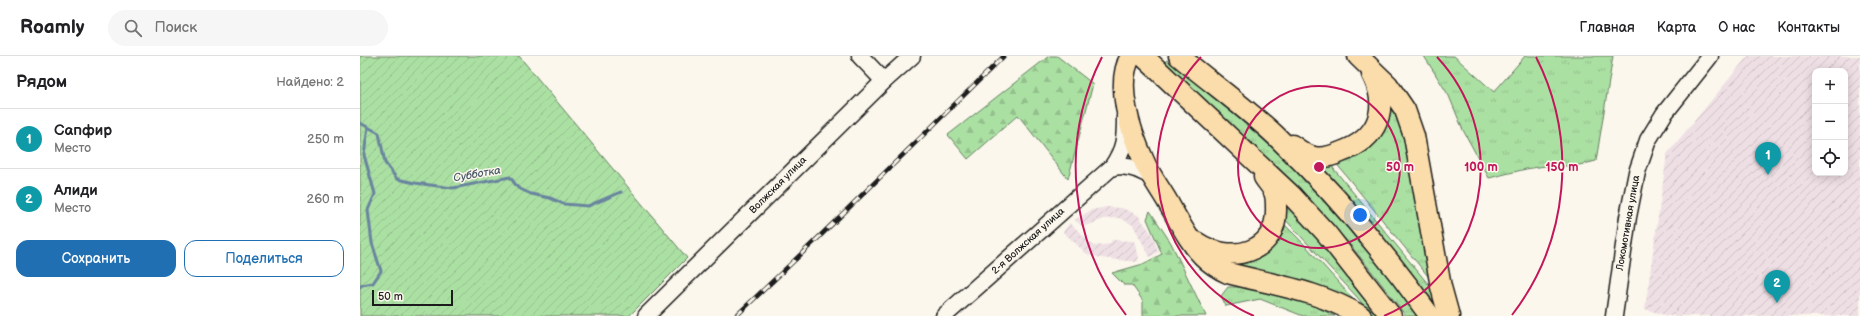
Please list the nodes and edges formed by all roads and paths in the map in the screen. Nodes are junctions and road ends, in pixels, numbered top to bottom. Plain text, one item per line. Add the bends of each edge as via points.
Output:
1 (860, 56) edge
2 (912, 56) edge
3 (1131, 56) edge
4 (1179, 56) edge
5 (1710, 56) edge
6 (1363, 61) edge
7 (1149, 62) edge
8 (884, 81) junction
9 (1126, 109) junction
10 (1274, 134) junction
11 (1254, 161) junction
12 (1112, 166) junction
13 (1155, 180) junction
14 (1188, 236) junction
15 (646, 316) edge
16 (944, 316) edge
17 (1361, 316) edge
18 (1391, 316) edge
19 (1430, 316) edge
20 (1449, 316) edge
21 (1614, 316) edge

1 - 8 street
2 - 8 street, Волжская улица
3 - 9 main road via 1126,63 1124,75
4 - 10 main road
5 - 21 street, Локомотивная улица via 1664,114 1648,140 1637,172 1629,209
6 - 10 main road via 1379,87 1382,103 1377,121 1368,136 1353,148 1328,157 1315,157 1305,154
6 - 20 main road via 1388,85 1405,110 1414,136 1441,287
7 - 11 main road
8 - 15 street, Волжская улица
9 - 12 street, 2-я Волжская улица via 1121,153
9 - 13 main road via 1144,162
10 - 19 main road via 1330,191 1374,242
11 - 14 main road via 1275,195 1276,216 1268,238 1245,253 1232,254 1206,249
11 - 18 main road via 1292,196 1326,233
12 - 13 street via 1123,165 1143,171
12 - 16 street, 2-я Волжская улица
13 - 14 main road
14 - 17 main road via 1203,256 1217,268 1228,273 1306,291 1342,304

